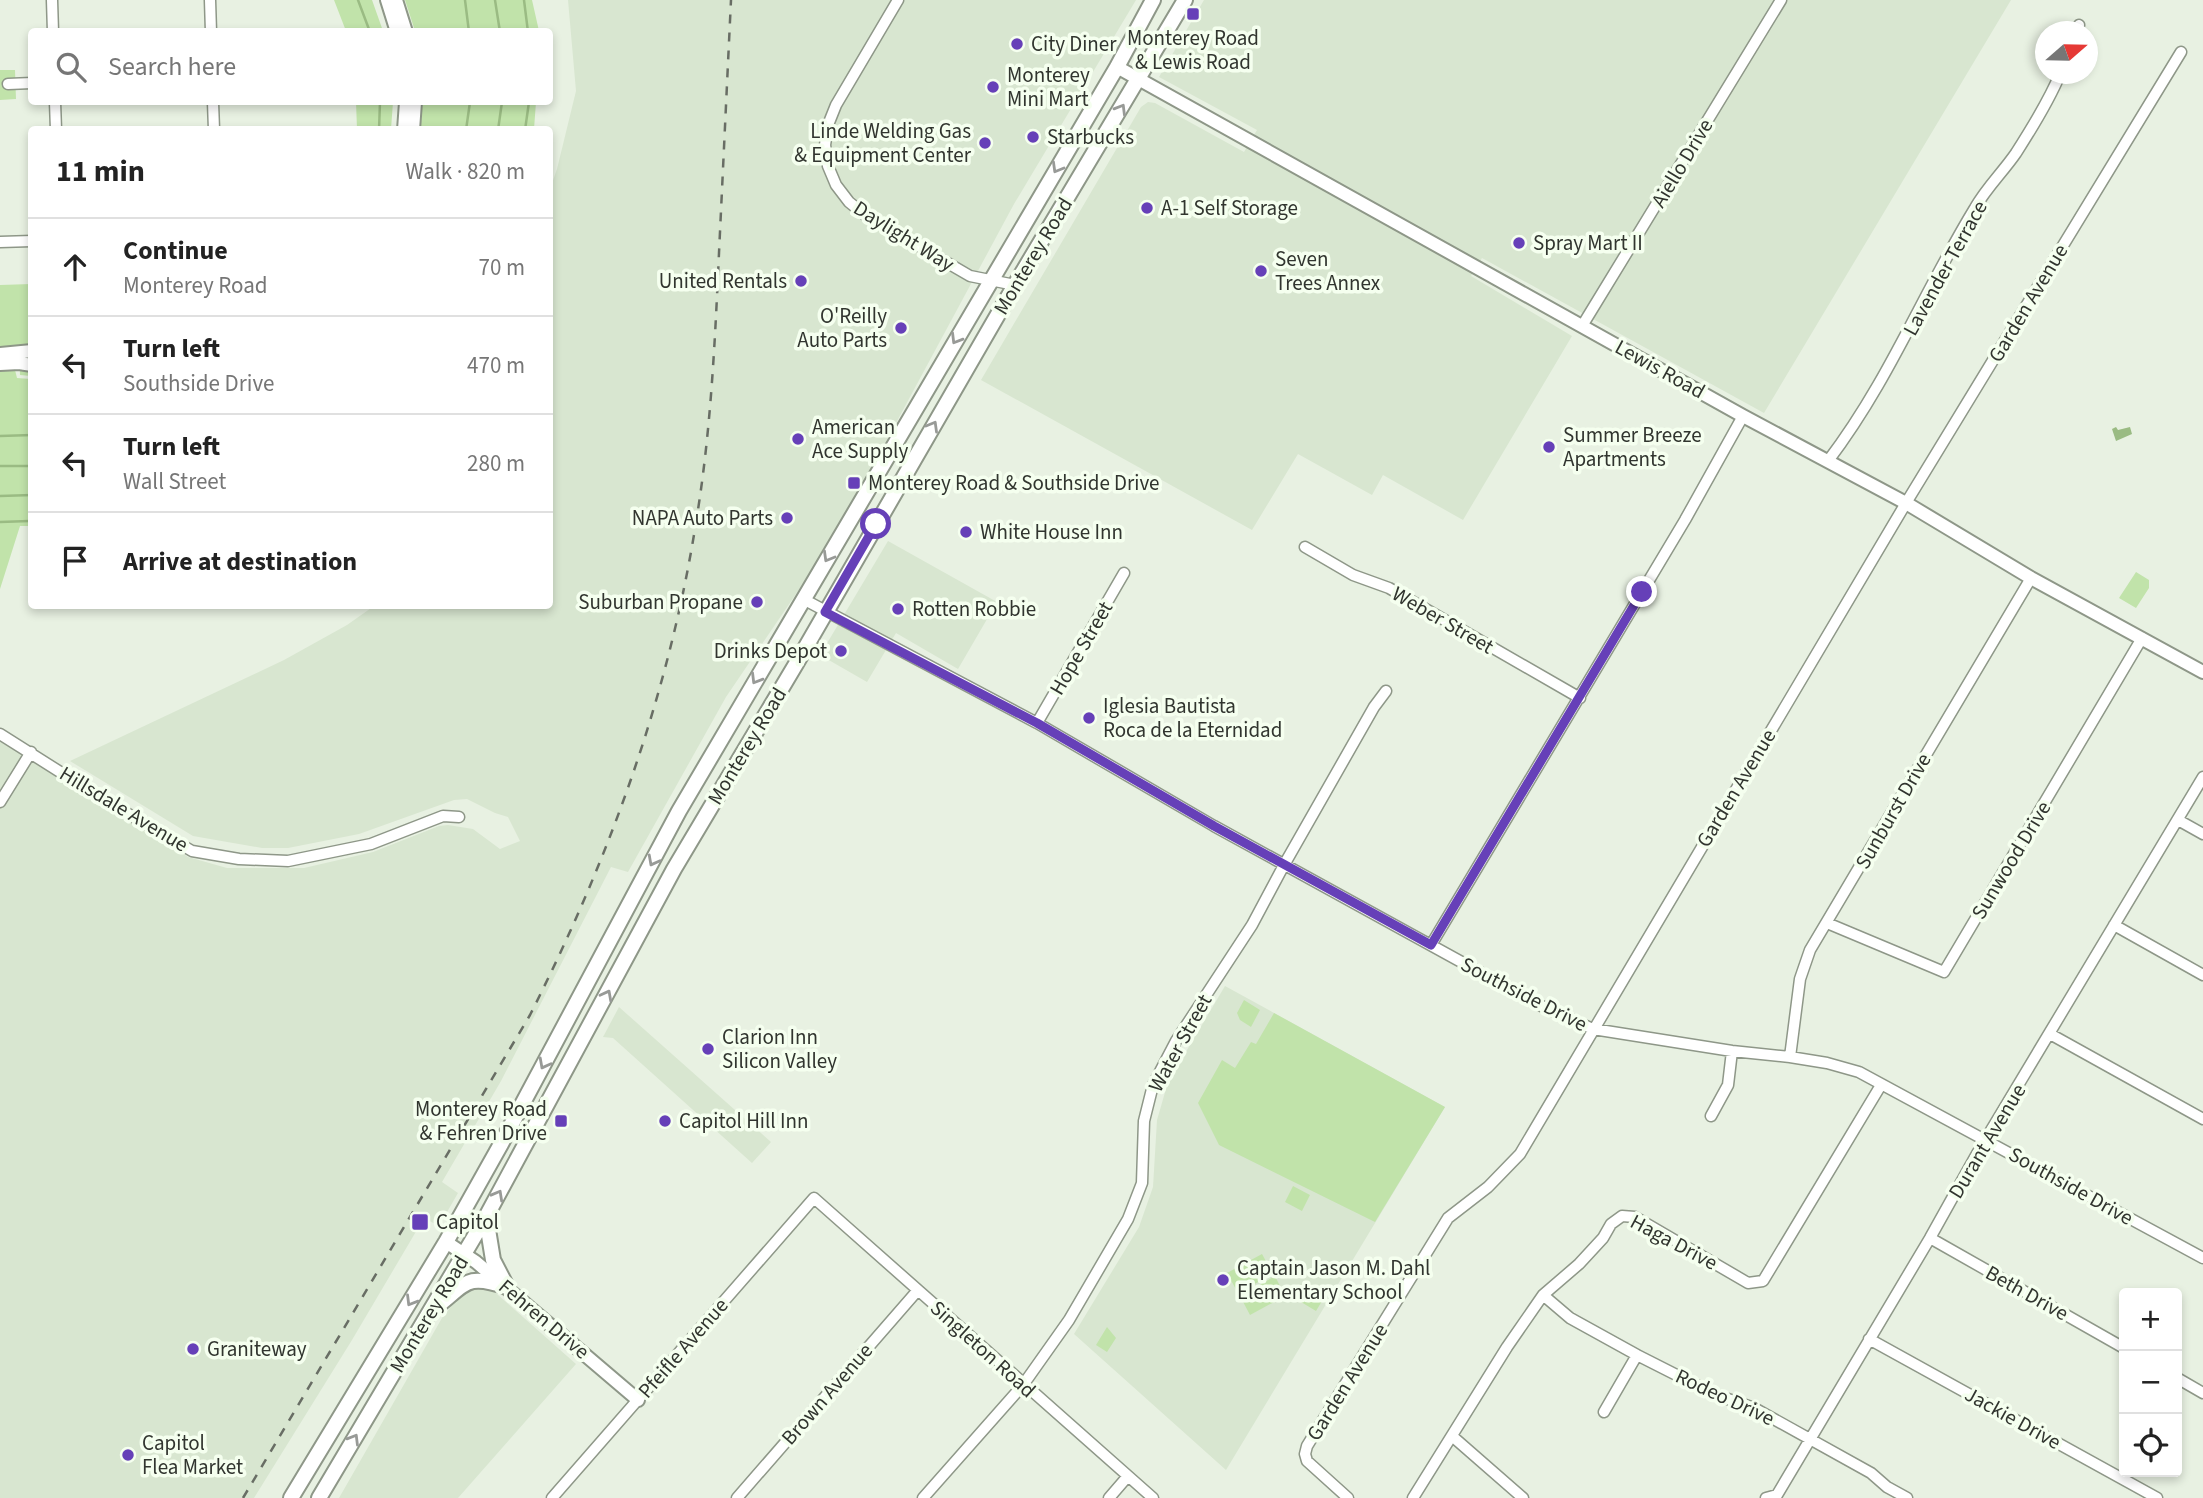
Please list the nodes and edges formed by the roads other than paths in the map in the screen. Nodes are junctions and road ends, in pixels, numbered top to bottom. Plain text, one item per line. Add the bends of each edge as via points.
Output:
1 (52, 0) edge
2 (210, 0) edge
3 (387, 0) edge
4 (396, 0) edge
5 (898, 0) edge
6 (1153, 0) edge
7 (1185, 0) edge
8 (1781, 0) edge
9 (53, 28) edge
10 (211, 28) edge
11 (396, 28) edge
12 (405, 28) edge
13 (2181, 52) dead end
14 (1116, 67) junction
15 (1139, 79) junction
16 (28, 83) edge
17 (8, 84) dead end
18 (2054, 84) edge
19 (55, 105) edge
20 (213, 105) edge
21 (406, 105) edge
22 (415, 105) edge
23 (56, 126) edge
24 (214, 126) edge
25 (404, 126) edge
26 (413, 126) edge
27 (28, 241) edge
28 (0, 242) edge
29 (991, 281) junction
30 (1015, 285) junction
31 (1582, 326) junction
32 (28, 351) edge
33 (0, 354) edge
34 (0, 364) edge
35 (28, 365) edge
36 (1743, 416) junction
37 (1828, 461) junction
38 (1906, 503) junction
39 (1305, 547) dead end
40 (1124, 573) dead end
41 (2031, 578) junction
42 (803, 599) junction
43 (825, 612) junction
44 (2142, 638) junction
45 (2203, 672) edge
46 (1386, 691) dead end
47 (1580, 698) junction
48 (1037, 723) junction
49 (0, 734) edge
50 (31, 752) junction
51 (2203, 777) edge
52 (0, 802) edge
53 (459, 817) dead end
54 (2178, 820) junction
55 (2203, 834) edge
56 (1283, 864) junction
57 (634, 895) junction
58 (654, 906) junction
59 (1827, 923) junction
60 (2114, 925) junction
61 (1431, 945) junction
62 (2203, 975) edge
63 (1593, 1029) junction
64 (2050, 1034) junction
65 (1732, 1051) junction
66 (1790, 1057) junction
67 (1881, 1085) junction
68 (1711, 1116) dead end
69 (2203, 1119) edge
70 (1986, 1140) junction
71 (814, 1198) joint
72 (486, 1217) junction
73 (1930, 1238) junction
74 (446, 1242) junction
75 (464, 1254) junction
76 (2203, 1258) edge
77 (507, 1287) junction
78 (918, 1290) junction
79 (1543, 1295) junction
80 (429, 1312) junction
81 (1869, 1339) junction
82 (2119, 1345) edge
83 (1637, 1355) junction
84 (2182, 1381) edge
85 (1023, 1384) junction
86 (2203, 1393) edge
87 (638, 1400) junction
88 (1604, 1412) dead end
89 (1452, 1436) junction
90 (1810, 1440) junction
91 (1128, 1476) junction
92 (291, 1498) edge
93 (319, 1498) edge
94 (552, 1498) edge
95 (737, 1498) edge
96 (923, 1498) edge
97 (1109, 1498) edge
98 (1153, 1498) edge
99 (1348, 1498) edge
100 (1413, 1498) edge
101 (1523, 1498) edge
102 (1766, 1498) edge
103 (1907, 1498) edge
104 (2157, 1498) edge

1 - 9 street
2 - 10 street
3 - 11 street
4 - 12 street
5 - 29 street, Daylight Way via 836,105 825,145 828,166 836,185 865,215 970,276
6 - 14 main road, Monterey Road
7 - 15 main road, Monterey Road
8 - 31 street, Aiello Drive
13 - 38 street, Garden Avenue
14 - 15 street, Lewis Road
14 -> 29 main road, Monterey Road
30 -> 15 main road, Monterey Road
15 - 31 street, Lewis Road
16 - 17 street
18 - 37 street, Lavender Terrace via 2015,153 1976,205 1878,388
19 - 23 street
20 - 24 street
21 - 25 street
22 - 26 street
27 - 28 street
29 - 30 street, Daylight Way
29 -> 42 main road, Monterey Road
43 -> 30 main road, Monterey Road
31 - 36 street, Lewis Road
32 - 33 street
34 - 35 street
36 - 37 street, Lewis Road
36 - 47 street
37 - 38 street, Lewis Road
38 - 41 street, Lewis Road
38 - 63 street, Garden Avenue
39 - 47 street, Weber Street via 1353,575 1389,588
40 - 48 street, Hope Street
41 - 44 street, Lewis Road
41 - 59 street, Sunburst Drive
42 - 43 street, Southside Drive
42 -> 57 main road, Monterey Road
43 - 48 street, Southside Drive
43 - 58 main road, Monterey Road
44 - 45 street, Lewis Road
44 - 59 street, Sunwood Drive via 1944,972
46 - 56 street, Water Street
47 - 61 street
48 - 56 street, Southside Drive
49 - 50 street, Hillsdale Avenue
50 - 52 street
50 - 53 street, Hillsdale Avenue via 192,851 239,859 288,861 371,844 443,816
51 - 54 street, Durant Avenue
54 - 55 street
54 - 60 street, Durant Avenue
56 - 61 street, Southside Drive
56 - 85 street, Water Street via 1252,925 1176,1041 1153,1085 1144,1121 1142,1183 1128,1219 1069,1320
57 - 58 main road
57 -> 74 main road, Monterey Road
72 -> 58 main road, Monterey Road
59 - 66 street, Sunburst Drive via 1810,950 1800,979
60 - 62 street
60 - 64 street, Durant Avenue
61 - 63 street, Southside Drive
63 - 65 street, Southside Drive
63 - 99 street, Garden Avenue via 1520,1154 1448,1218 1307,1446 1307,1461
64 - 69 street
64 - 70 street, Durant Avenue
65 - 66 street, Southside Drive
65 - 68 street via 1728,1085
66 - 67 street, Southside Drive via 1859,1072
67 - 70 street, Southside Drive
67 - 79 street, Haga Drive via 1763,1281 1748,1283 1635,1217 1622,1216 1579,1264
70 - 73 street, Durant Avenue
70 - 76 street, Southside Drive
71 - 78 street, Singleton Road
71 - 87 street, Pfeifle Avenue
72 - 75 main road, Monterey Road
72 - 77 main road via 493,1260
73 - 81 street, Durant Avenue
73 - 82 street, Beth Drive
74 - 75 street, Fehren Drive
74 -> 92 main road, Monterey Road
75 - 77 street, Fehren Drive
75 - 80 main road, Monterey Road
77 - 80 main road via 471,1280
77 - 87 street, Fehren Drive
78 - 85 street, Singleton Road
78 - 95 street, Brown Avenue
79 - 83 street, Rodeo Drive via 1570,1318
79 - 89 street, Haga Drive
93 -> 80 main road, Monterey Road
81 - 90 street, Durant Avenue
81 - 104 street, Jackie Drive
83 - 88 street
83 - 90 street, Rodeo Drive via 1716,1395 1754,1408
84 - 86 street
85 - 91 street, Singleton Road
85 - 96 street, Water Street
87 - 94 street, Pfeifle Avenue
89 - 100 street, Haga Drive
89 - 101 street
90 - 102 street, Durant Avenue via 1777,1495
90 - 103 street, Rodeo Drive
91 - 97 street
91 - 98 street, Singleton Road

